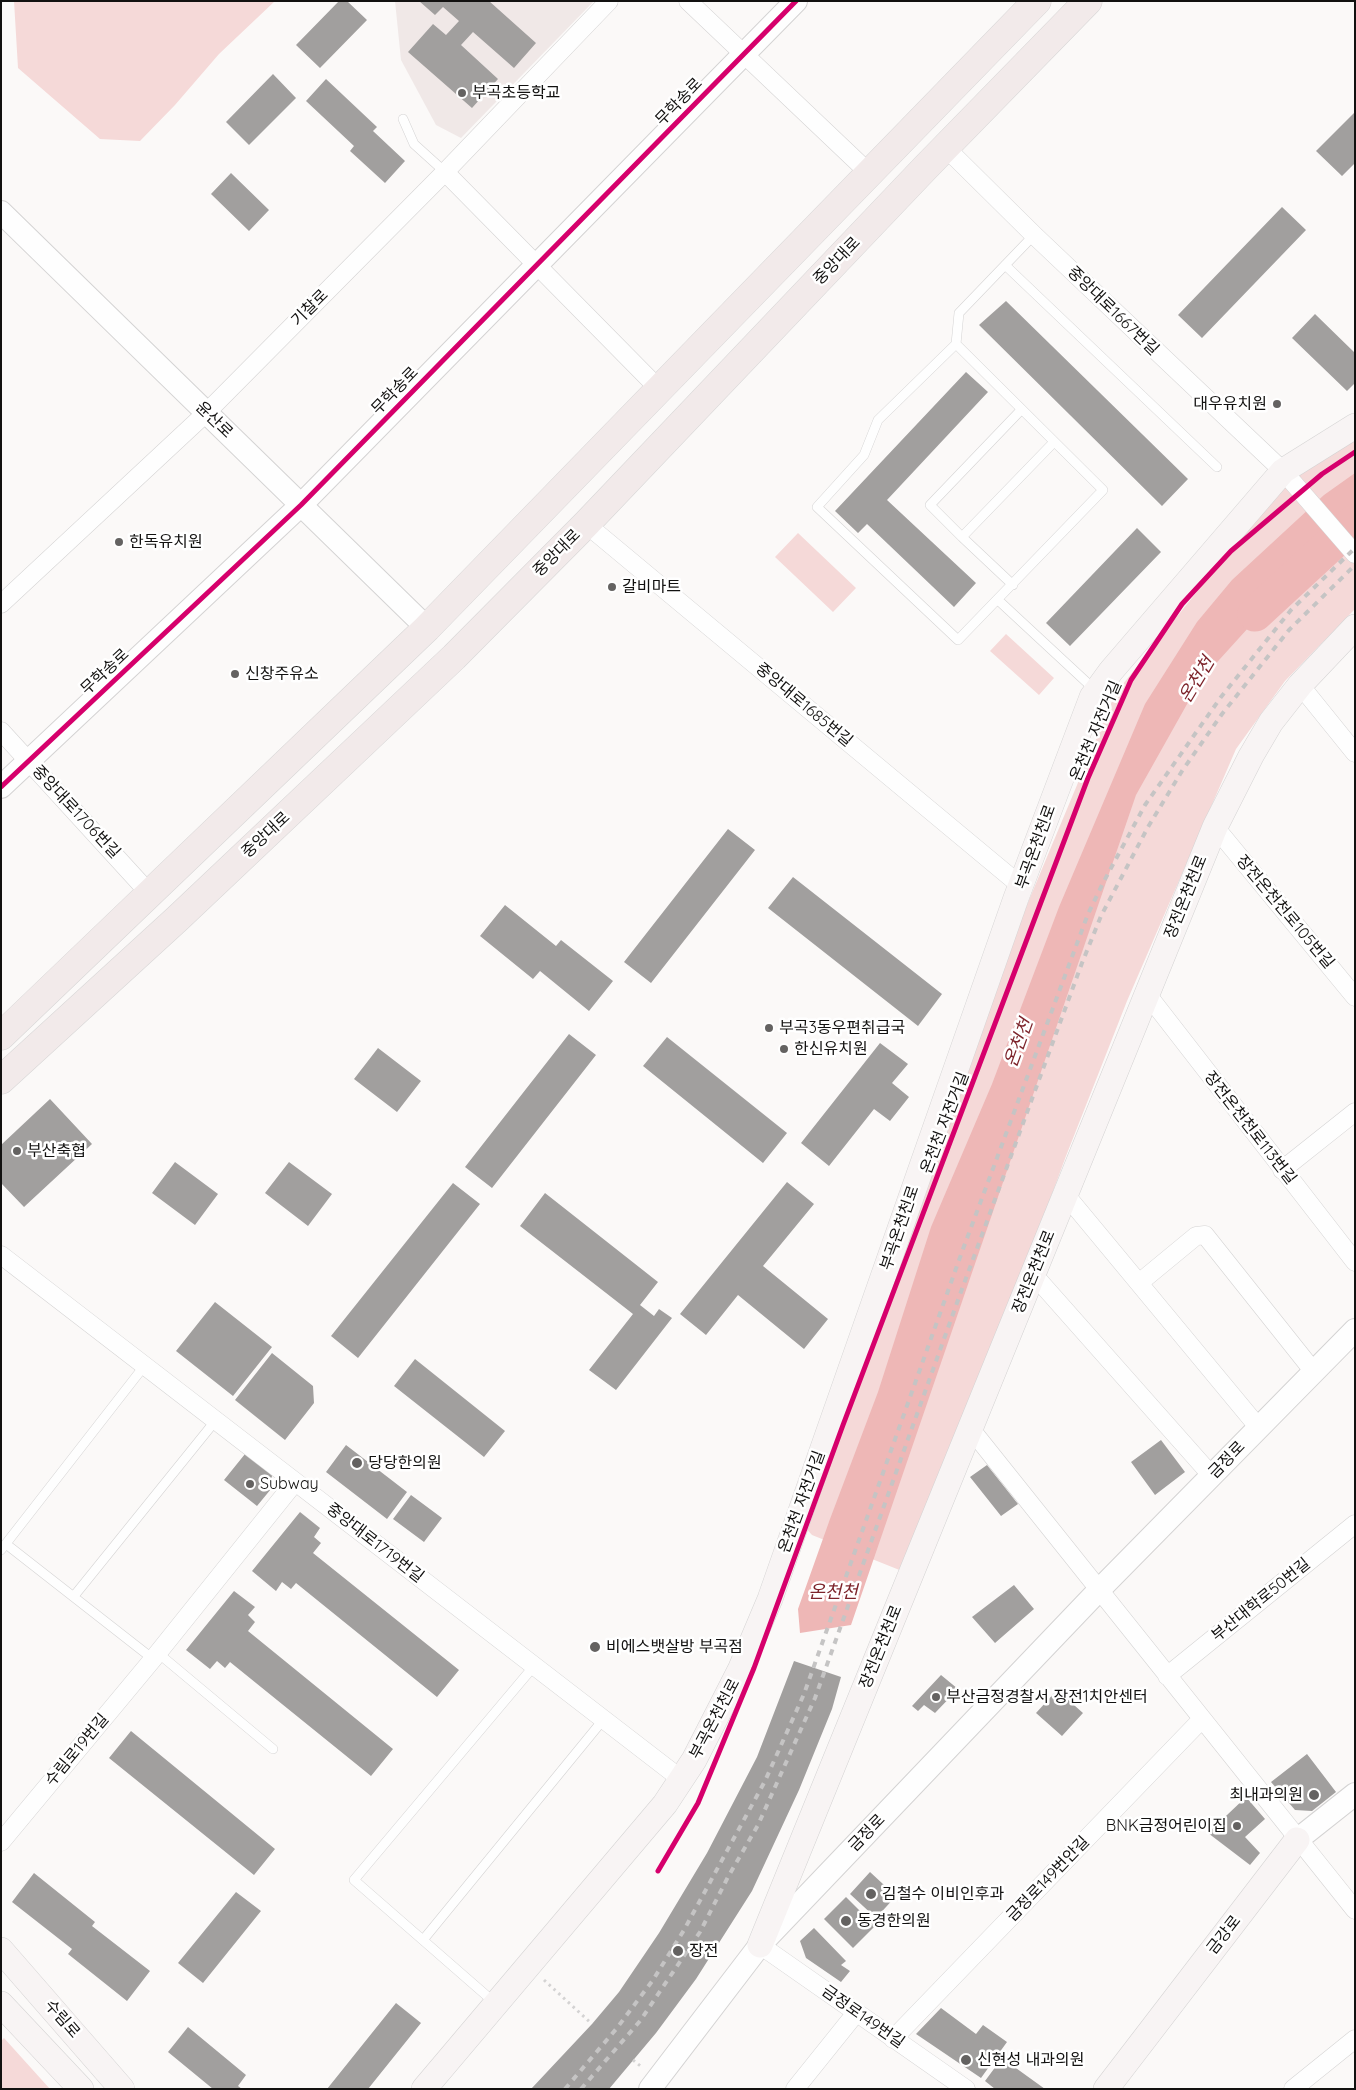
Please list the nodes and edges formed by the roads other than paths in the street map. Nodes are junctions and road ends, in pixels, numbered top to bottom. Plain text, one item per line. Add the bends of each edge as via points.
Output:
1 (609, 1) edge
2 (688, 1) edge
3 (796, 1) edge
4 (1037, 1) edge
5 (1088, 1) edge
6 (743, 55) junction
7 (403, 119) dead end
8 (946, 148) junction
9 (445, 172) junction
10 (869, 174) junction
11 (1, 212) edge
12 (1034, 235) junction
13 (537, 265) junction
14 (1005, 265) junction
15 (956, 344) junction
16 (659, 389) junction
17 (1021, 410) junction
18 (206, 413) junction
19 (1355, 426) edge
20 (1054, 442) junction
21 (1217, 466) dead end
22 (1282, 471) junction
23 (301, 506) junction
24 (586, 524) junction
25 (962, 537) junction
26 (1355, 554) edge
27 (1012, 585) junction
28 (998, 600) junction
29 (1, 604) edge
30 (1355, 627) edge
31 (427, 628) junction
32 (1300, 685) junction
33 (1096, 690) junction
34 (1, 731) edge
35 (1355, 753) edge
36 (28, 761) junction
37 (1, 787) edge
38 (1215, 828) junction
39 (1021, 886) junction
40 (150, 894) junction
41 (1147, 994) junction
42 (1355, 997) edge
43 (1, 1036) edge
44 (1, 1080) edge
45 (1355, 1112) edge
46 (1282, 1170) junction
47 (1065, 1194) junction
48 (1, 1255) edge
49 (1355, 1262) edge
50 (1033, 1274) junction
51 (1139, 1283) junction
52 (1355, 1330) edge
53 (145, 1365) junction
54 (1314, 1372) junction
55 (216, 1420) junction
56 (970, 1428) junction
57 (1259, 1428) junction
58 (1212, 1476) junction
59 (296, 1482) junction
60 (1355, 1524) edge
61 (4, 1547) edge
62 (1099, 1590) junction
63 (74, 1596) junction
64 (156, 1656) junction
65 (534, 1666) junction
66 (1167, 1676) junction
67 (1202, 1719) junction
68 (603, 1720) junction
69 (272, 1749) dead end
70 (681, 1779) junction
71 (1355, 1794) edge
72 (1297, 1840) junction
73 (1, 1842) edge
74 (1355, 1910) edge
75 (423, 1940) junction
76 (760, 1945) junction
77 (1, 1950) edge
78 (495, 2003) junction
79 (1, 2004) edge
80 (856, 2012) junction
81 (894, 2039) junction
82 (1355, 2039) edge
83 (963, 2088) edge
84 (81, 2089) edge
85 (122, 2089) edge
86 (424, 2089) edge
87 (650, 2089) edge
88 (795, 2089) edge
89 (1106, 2089) edge
90 (1293, 2089) edge

1 - 9 street, 기찰로
2 - 6 street
3 - 6 street, 무학송로
4 - 10 main road
5 - 8 main road, 중앙대로
6 - 10 street
6 - 13 street, 무학송로
7 - 9 lane via 414,144
8 - 12 street, 중앙대로1667번길
8 - 24 main road, 중앙대로
9 - 13 street
9 - 18 street, 기찰로
10 - 16 main road
11 - 18 street, 윤산로
12 - 14 lane
12 - 22 street, 중앙대로1667번길
13 - 16 street
13 - 23 street, 무학송로
14 - 15 lane via 959,313
14 - 21 lane
15 - 17 lane
15 - 28 lane via 878,420 864,455 817,507 958,640
16 - 31 main road
17 - 20 lane
17 - 25 lane via 930,505
18 - 23 street, 윤산로
18 - 29 street, 기찰로
19 - 22 main road, 부곡온천천로
20 - 25 lane
20 - 27 lane via 1103,490
22 - 26 street, 중앙대로1667번길
22 - 33 main road, 부곡온천천로
23 - 31 street, 윤산로
23 - 36 street, 무학송로
24 - 39 street, 중앙대로1685번길
24 - 44 main road, 중앙대로 via 454,657
25 - 27 lane
27 - 28 lane
28 - 33 lane
30 - 32 main road, 장전온천천로
31 - 40 main road
32 - 35 street
32 - 38 main road, 장전온천천로 via 1250,756
33 - 39 main road, 부곡온천천로
34 - 36 street, 중앙대로1706번길
36 - 37 street, 무학송로
36 - 40 street, 중앙대로1706번길
38 - 41 main road, 장전온천천로
38 - 42 street, 장전온천천로105번길
39 - 70 main road, 부곡온천천로 via 770,1598 740,1670
40 - 43 main road
41 - 46 street, 장전온천천로113번길
41 - 47 main road, 장전온천천로
45 - 46 street
46 - 49 street, 장전온천천로113번길
47 - 50 main road, 장전온천천로
47 - 51 street
48 - 53 street, 중앙대로1719번길
50 - 56 main road, 장전온천천로
50 - 58 street
51 - 54 street via 1196,1236 1205,1235
51 - 57 street
52 - 54 street, 금정로
53 - 55 street, 중앙대로1719번길
53 - 61 lane
54 - 57 street, 금정로
55 - 59 street, 중앙대로1719번길
55 - 63 lane
56 - 62 street
56 - 76 main road, 장전온천천로
57 - 58 street, 금정로
58 - 62 street, 금정로
59 - 64 street, 수림로19번길
59 - 65 street, 중앙대로1719번길
60 - 66 street, 부산대학로50번길
61 - 63 lane
62 - 66 street
62 - 76 street, 금정로
63 - 64 lane
64 - 69 lane
64 - 73 street, 수림로19번길
65 - 68 street, 중앙대로1719번길
65 - 75 lane via 354,1880
66 - 67 street
67 - 72 street
67 - 81 street, 금정로149번안길
68 - 70 street, 중앙대로1719번길
68 - 75 lane
70 - 78 main road, 부곡온천천로 via 665,1804
71 - 72 street, 금강로
72 - 74 street
72 - 89 main road, 금강로
75 - 78 lane
76 - 80 street, 금정로149번길
76 - 87 street, 금정로
77 - 85 main road, 수림로
78 - 86 main road, 부곡온천천로
79 - 84 main road, 수림로
80 - 81 street, 금정로149번길
80 - 88 street
81 - 83 street, 금정로149번길
82 - 90 street

